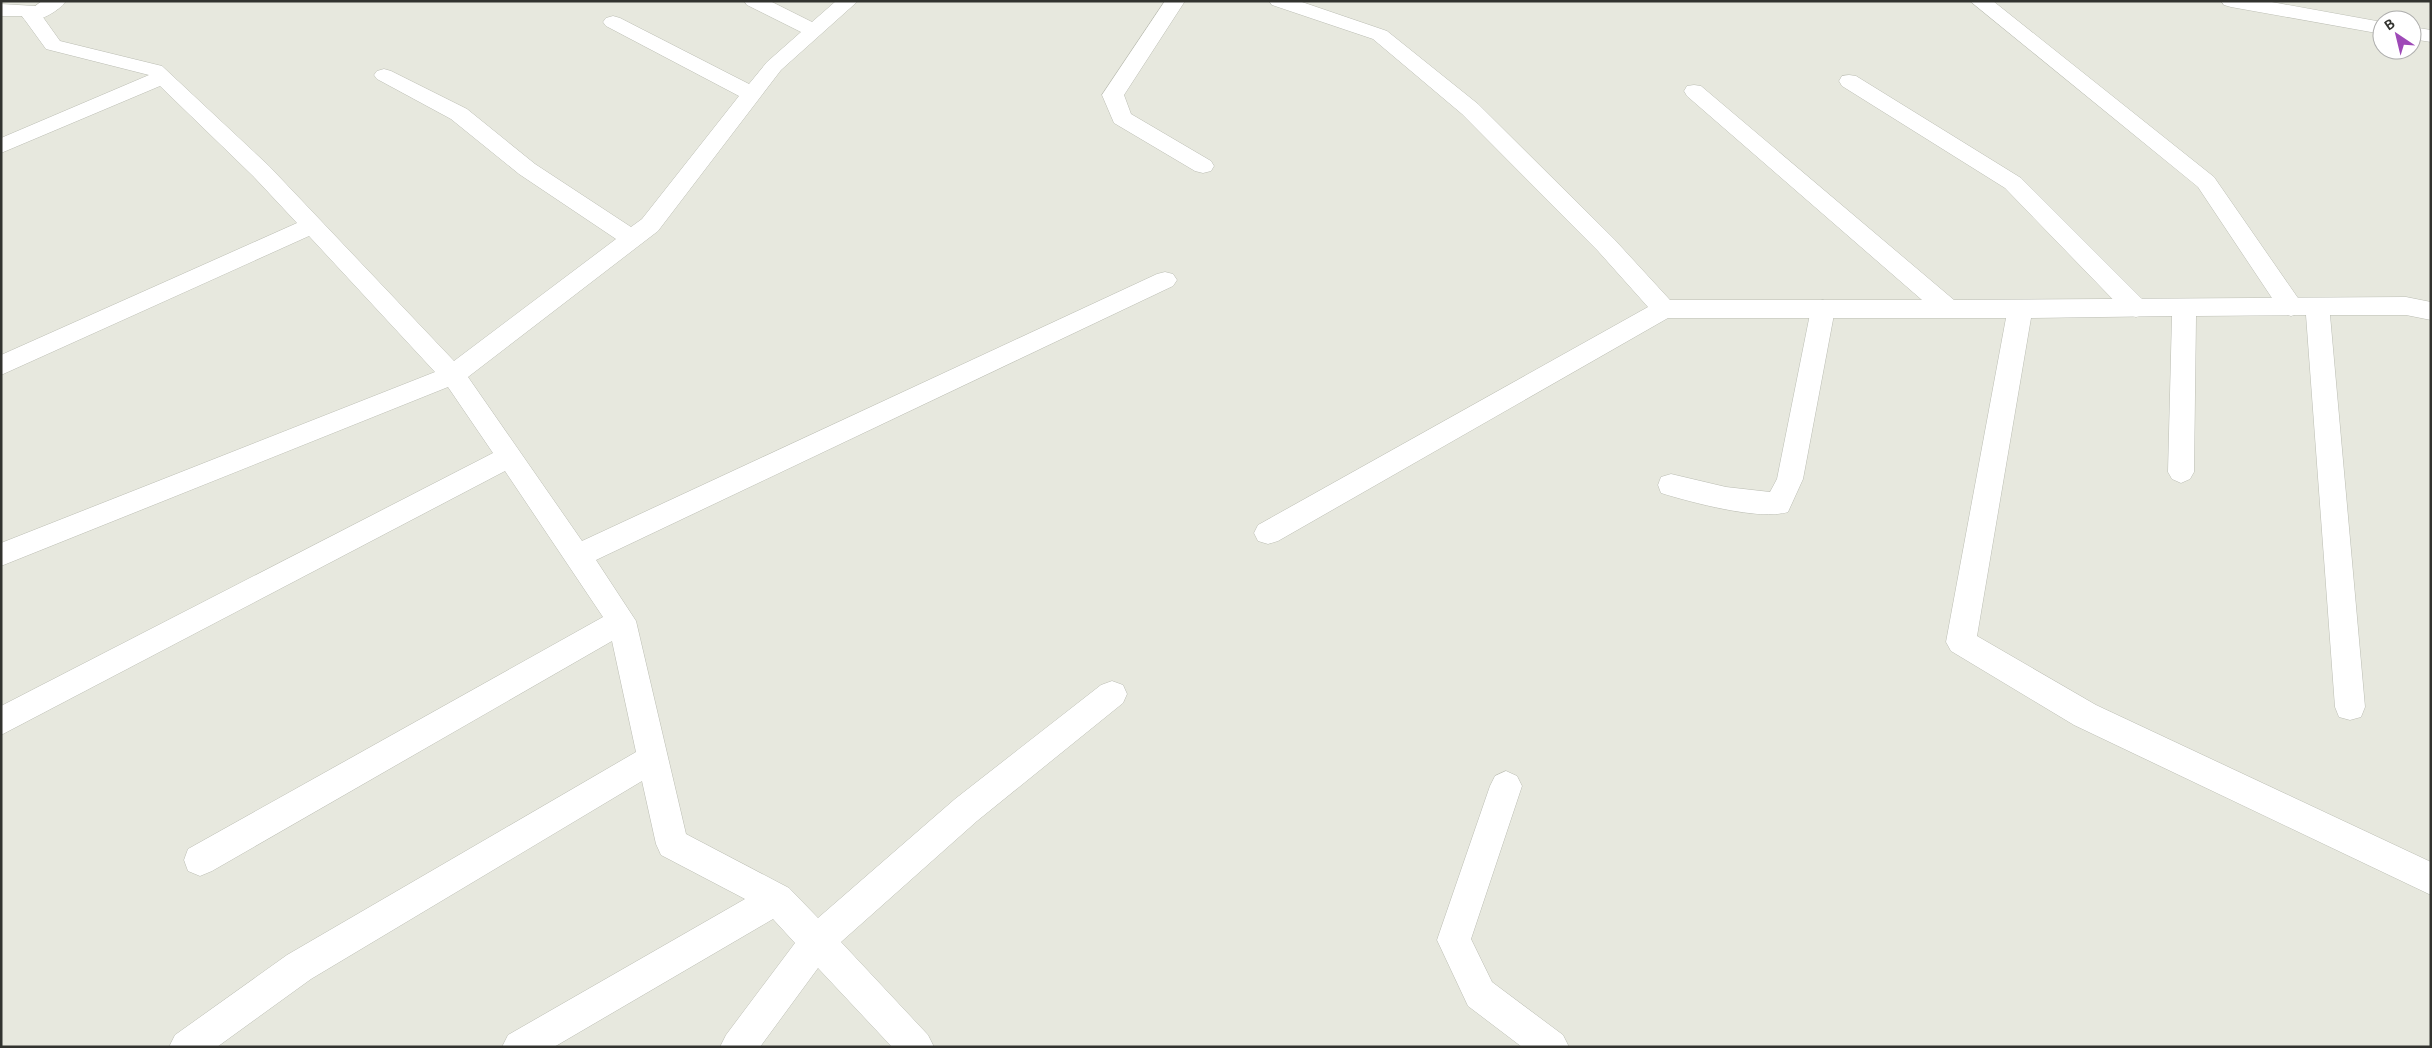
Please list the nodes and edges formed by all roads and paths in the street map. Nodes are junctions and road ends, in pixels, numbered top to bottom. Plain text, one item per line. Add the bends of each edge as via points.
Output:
1 (56, 1) edge
2 (754, 1) edge
3 (848, 1) edge
4 (1175, 1) edge
5 (1279, 1) edge
6 (1980, 1) edge
7 (2230, 1) edge
8 (1, 10) edge
9 (32, 16) junction
10 (613, 22) dead end
11 (2372, 26) edge
12 (814, 31) junction
13 (384, 75) dead end
14 (163, 77) junction
15 (1849, 81) dead end
16 (1694, 91) dead end
17 (752, 94) junction
18 (1, 146) edge
19 (1204, 166) dead end
20 (312, 226) junction
21 (632, 239) junction
22 (1165, 280) dead end
23 (2304, 307) junction
24 (2136, 308) junction
25 (2184, 308) junction
26 (1664, 309) junction
27 (1823, 309) junction
28 (1948, 309) junction
29 (2020, 309) junction
30 (2431, 311) edge
31 (1, 366) edge
32 (453, 375) junction
33 (509, 457) junction
34 (2181, 472) dead end
35 (1671, 486) dead end
36 (1268, 533) dead end
37 (1, 555) edge
38 (577, 556) junction
39 (622, 621) junction
40 (1112, 694) dead end
41 (2350, 707) dead end
42 (1, 721) edge
43 (653, 758) junction
44 (1506, 786) dead end
45 (200, 860) dead end
46 (2431, 879) edge
47 (777, 899) junction
48 (818, 940) junction
49 (187, 1047) edge
50 (520, 1047) edge
51 (738, 1047) edge
52 (916, 1047) edge
53 (1551, 1047) edge

1 - 9 street
2 - 12 street
3 - 12 street
4 - 19 street via 1113,95 1122,118
5 - 26 street via 1380,35 1470,109 1606,245
6 - 23 street via 2206,182
7 - 11 street
8 - 9 street via 28,10
9 - 14 street via 53,45 155,70
10 - 17 street
12 - 17 street via 774,66
13 - 21 street via 459,114 527,169
14 - 18 street
14 - 20 street via 261,171
15 - 24 street via 2013,183
16 - 28 street
17 - 21 street via 650,225
20 - 31 street
20 - 32 street
21 - 32 street
22 - 38 street
23 - 25 street
23 - 30 street via 2406,306
23 - 41 street
24 - 25 street
24 - 29 street
25 - 34 street
26 - 27 street
26 - 36 street
27 - 28 street
27 - 35 street via 1790,479 1778,504 1726,498
28 - 29 street
29 - 46 street via 1961,642 2085,715
32 - 33 street
32 - 37 street
33 - 38 street
33 - 42 street
38 - 39 street
39 - 43 street
39 - 45 street
40 - 48 street via 966,810
43 - 47 street via 672,844
43 - 49 street via 299,967
44 - 53 street via 1454,940 1480,994
47 - 48 street
47 - 50 street
48 - 51 street
48 - 52 street

